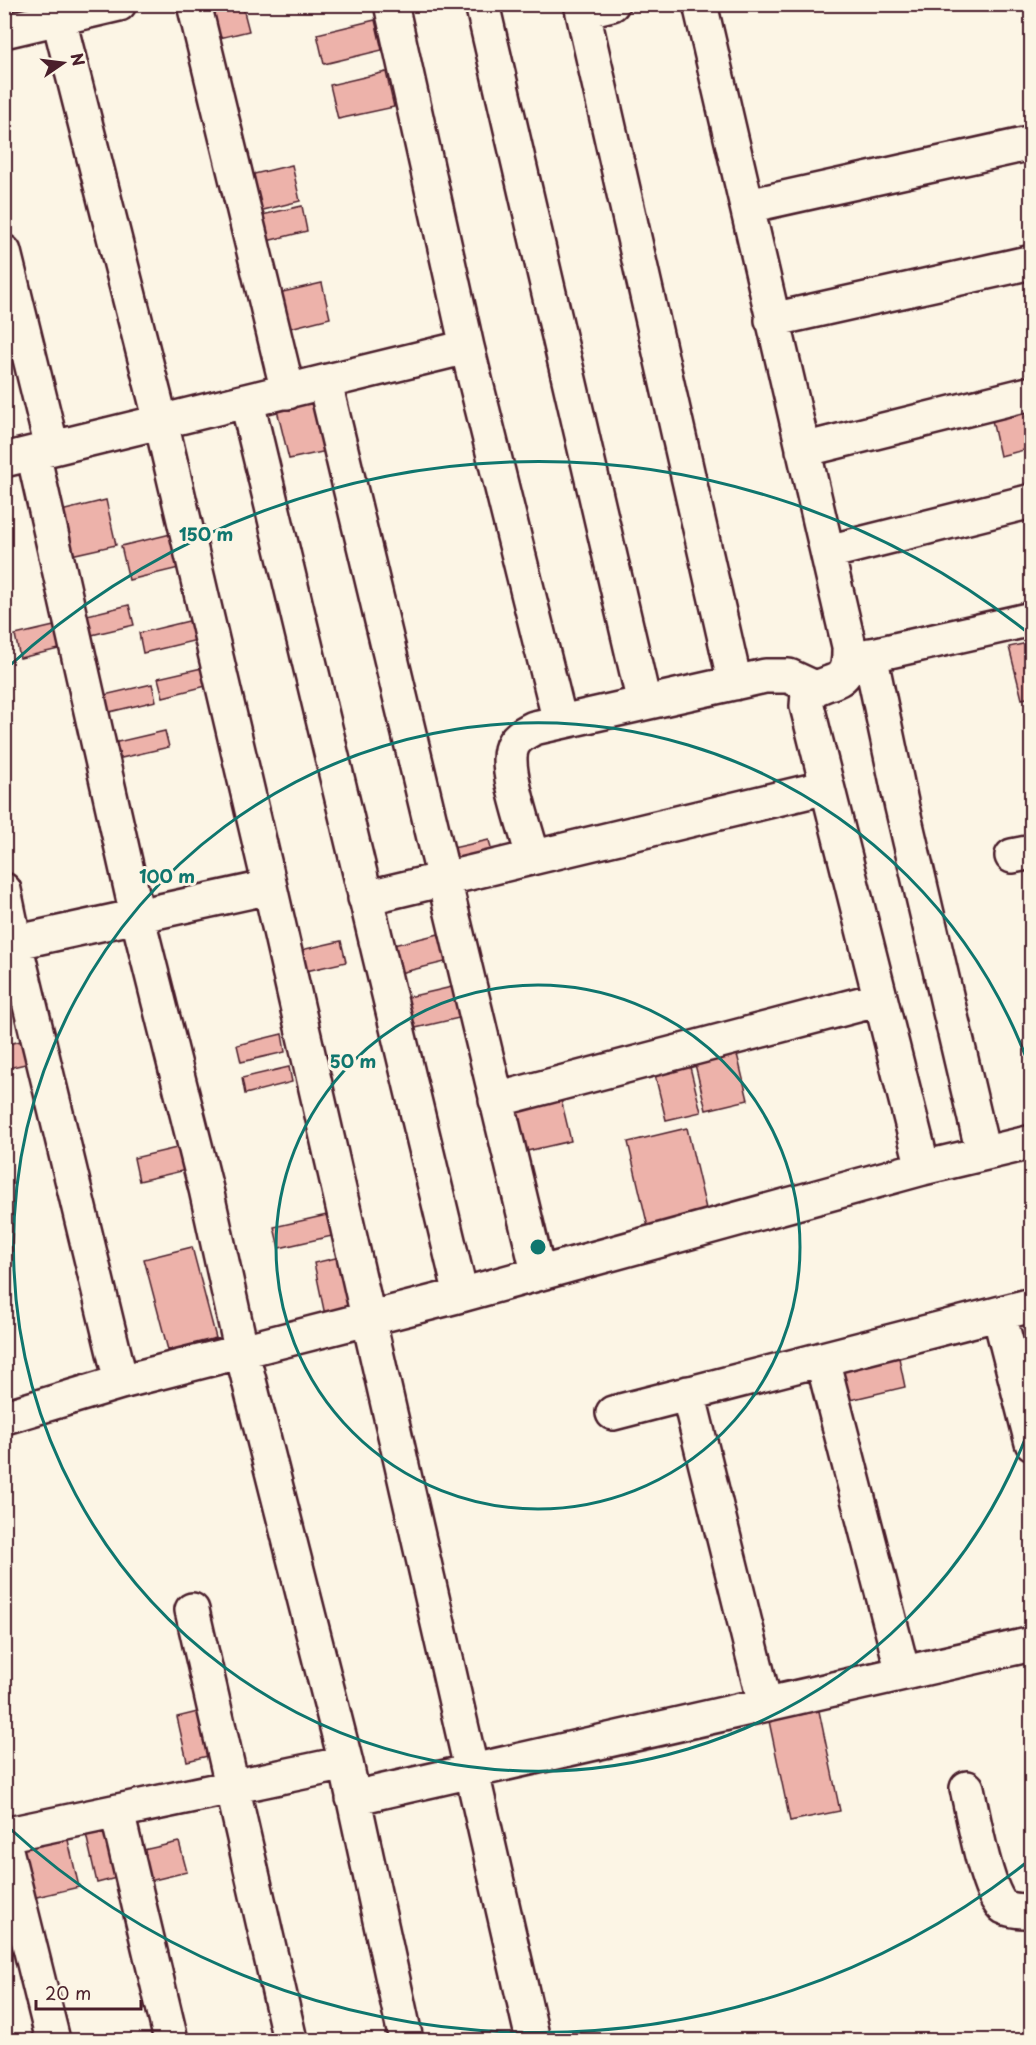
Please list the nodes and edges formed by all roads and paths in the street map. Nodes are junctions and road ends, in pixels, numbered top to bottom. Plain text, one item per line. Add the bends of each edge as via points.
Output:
1 (119, 4) edge
2 (194, 4) edge
3 (392, 4) edge
4 (482, 4) edge
5 (700, 4) edge
6 (592, 7) edge
7 (57, 12) edge
8 (4, 31) edge
9 (1032, 143) edge
10 (748, 206) junction
11 (4, 252) edge
12 (1032, 262) edge
13 (772, 320) junction
14 (467, 346) junction
15 (325, 383) junction
16 (288, 392) junction
17 (1032, 393) edge
18 (247, 402) junction
19 (161, 422) junction
20 (803, 450) junction
21 (30, 454) edge
22 (1032, 501) edge
23 (828, 552) junction
24 (1032, 619) edge
25 (860, 657) junction
26 (735, 683) junction
27 (815, 688) junction
28 (644, 703) junction
29 (560, 722) junction
30 (827, 787) junction
31 (533, 857) junction
32 (442, 879) junction
33 (270, 887) junction
34 (4, 890) edge
35 (365, 898) junction
36 (137, 915) junction
37 (10, 944) edge
38 (880, 999) junction
39 (496, 1100) junction
40 (1032, 1142) edge
41 (983, 1154) junction
42 (923, 1168) junction
43 (538, 1272) junction
44 (461, 1295) junction
45 (1032, 1305) edge
46 (999, 1314) junction
47 (368, 1318) junction
48 (242, 1353) junction
49 (822, 1359) junction
50 (121, 1382) junction
51 (688, 1393) junction
52 (613, 1413) dead end
53 (5, 1416) edge
54 (1032, 1443) edge
55 (192, 1610) dead end
56 (1032, 1644) edge
57 (903, 1673) junction
58 (765, 1704) junction
59 (346, 1763) junction
60 (472, 1771) junction
61 (232, 1787) junction
62 (967, 1788) dead end
63 (354, 1798) junction
64 (117, 1812) junction
65 (4, 1835) edge
66 (4, 1842) edge
67 (1032, 1911) edge
68 (53, 2040) edge
69 (171, 2040) edge
70 (290, 2040) edge
71 (406, 2040) edge
72 (533, 2040) edge

1 - 7 street
2 - 16 street
3 - 14 street
4 - 28 street
5 - 10 street
6 - 26 street
7 - 8 street
7 - 19 street
9 - 10 street
10 - 13 street
11 - 21 street
12 - 13 street
13 - 20 street
14 - 15 street
14 - 29 street
15 - 16 street
15 - 32 street
16 - 18 street
17 - 20 street
18 - 19 street
18 - 35 street
19 - 21 street
19 - 33 street
20 - 23 street
21 - 36 street
22 - 23 street
23 - 25 street via 849,646
24 - 25 street
25 - 27 street via 843,679
25 - 41 street via 902,807
26 - 27 street via 777,675
26 - 28 street
27 - 30 street via 806,696 807,706
28 - 29 street
29 - 31 street via 520,734 511,749 510,767
30 - 31 street
30 - 38 street
31 - 32 street
32 - 35 street
32 - 39 street
33 - 36 street
33 - 47 street
34 - 37 street
35 - 44 street
36 - 37 street
36 - 48 street via 207,1189
37 - 50 street
38 - 39 street
38 - 42 street
39 - 43 street
40 - 41 street
41 - 42 street
42 - 43 street
43 - 44 street
44 - 47 street
45 - 46 street
46 - 49 street
46 - 54 street
47 - 48 street
47 - 60 street
48 - 50 street
48 - 59 street
49 - 51 street
49 - 57 street
50 - 53 street
51 - 52 street
51 - 58 street
55 - 61 street
56 - 57 street
57 - 58 street
58 - 60 street
59 - 61 street
59 - 63 street
60 - 63 street
60 - 72 street
61 - 64 street
61 - 70 street
62 - 67 street via 996,1899 1004,1907
63 - 71 street
64 - 65 street
64 - 69 street
66 - 68 street

